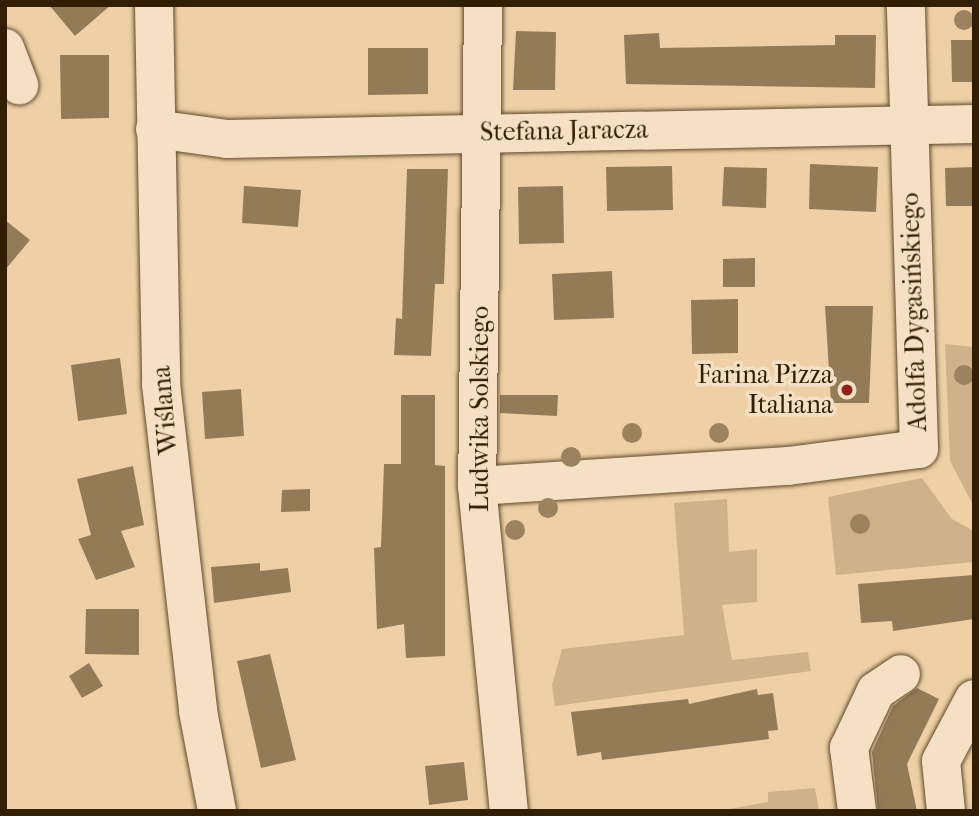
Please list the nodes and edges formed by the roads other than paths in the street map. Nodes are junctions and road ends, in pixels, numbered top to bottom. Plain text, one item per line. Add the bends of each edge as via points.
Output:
1 (154, 5) edge
2 (483, 5) edge
3 (906, 5) edge
4 (5, 48) edge
5 (19, 85) dead end
6 (974, 124) edge
7 (908, 125) junction
8 (155, 129) junction
9 (481, 132) junction
10 (477, 486) junction
11 (901, 674) dead end
12 (969, 721) edge
13 (954, 801) edge
14 (217, 811) edge
15 (509, 811) edge
16 (857, 811) edge

1 - 8 street, Wiślana
2 - 9 street, Ludwika Solskiego
3 - 7 street, Adolfa Dygasińskiego
4 - 5 street
6 - 7 street, Stefana Jaracza
7 - 9 street, Stefana Jaracza
7 - 10 street, Adolfa Dygasińskiego via 919,449 788,466
8 - 9 street, Stefana Jaracza via 227,139
8 - 14 street, Wiślana via 161,384 198,711
9 - 10 street, Ludwika Solskiego
10 - 15 street, Ludwika Solskiego
11 - 16 street via 882,682 849,748
12 - 13 street via 941,761

